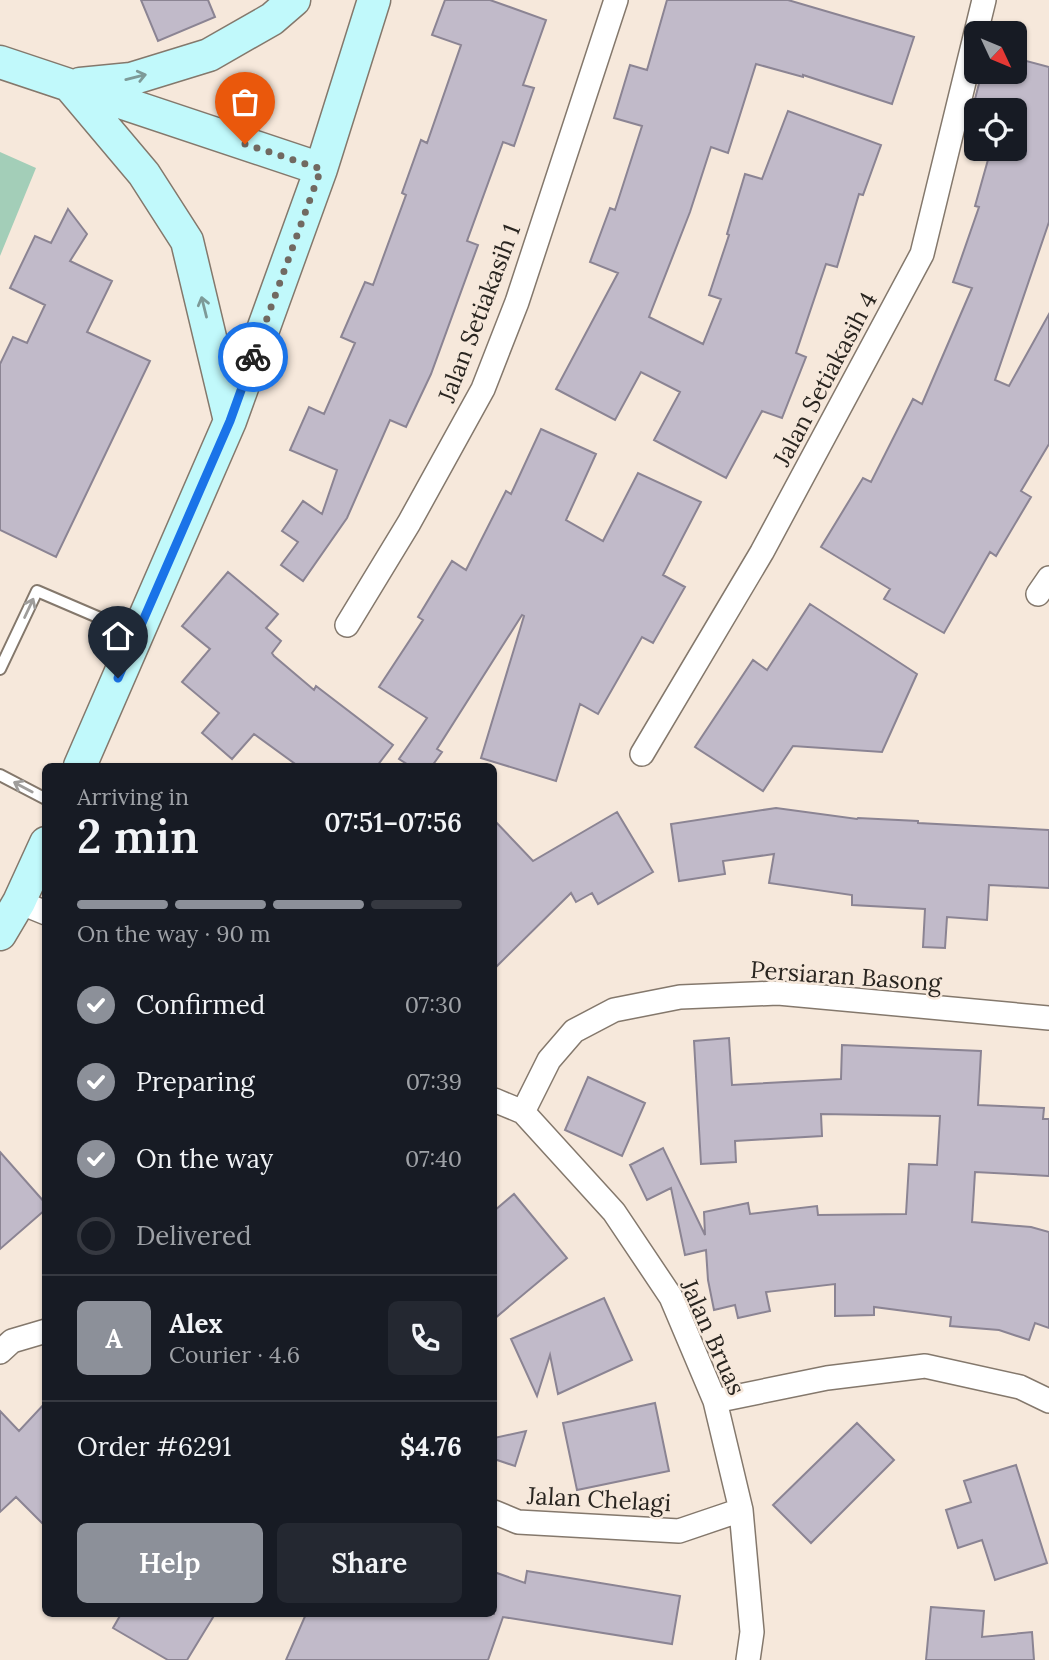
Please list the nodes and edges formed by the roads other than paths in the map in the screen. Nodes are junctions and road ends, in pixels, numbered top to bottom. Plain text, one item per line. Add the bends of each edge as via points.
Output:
1 (294, 0) edge
2 (374, 0) edge
3 (616, 0) edge
4 (985, 0) edge
5 (0, 62) edge
6 (69, 85) junction
7 (321, 169) junction
8 (230, 421) junction
9 (347, 625) dead end
10 (137, 635) junction
11 (0, 669) edge
12 (642, 754) dead end
13 (81, 763) edge
14 (0, 775) edge
15 (42, 797) edge
16 (42, 862) edge
17 (32, 908) edge
18 (0, 934) edge
19 (1049, 1018) edge
20 (497, 1101) edge
21 (523, 1112) junction
22 (42, 1332) edge
23 (0, 1352) edge
24 (715, 1401) junction
25 (1049, 1401) edge
26 (741, 1510) junction
27 (497, 1513) edge
28 (748, 1660) edge

6 -> 1 street via 131,79 209,55 272,19
2 - 7 street
3 - 9 street, Jalan Setiakasih 1 via 517,302 483,390
4 - 12 street, Jalan Setiakasih 4 via 922,254 762,552
5 - 6 street
6 - 7 street
8 -> 6 street via 187,241 144,174
7 - 8 street
8 - 10 street
11 -> 10 lane via 37,591
10 - 13 street
15 -> 14 lane
16 - 17 street
17 - 18 street
19 - 21 street, Persiaran Basong via 778,993 680,997 614,1010 574,1031 549,1060
20 - 21 street, Jalan Bruas
21 - 24 street, Jalan Bruas via 614,1212 671,1297
22 - 23 street via 12,1341
24 - 25 street via 827,1378 925,1366 1020,1387
24 - 26 street, Jalan Bruas
26 - 27 street, Jalan Chelagi via 679,1531 518,1522
26 - 28 street, Jalan Bruas via 752,1632

